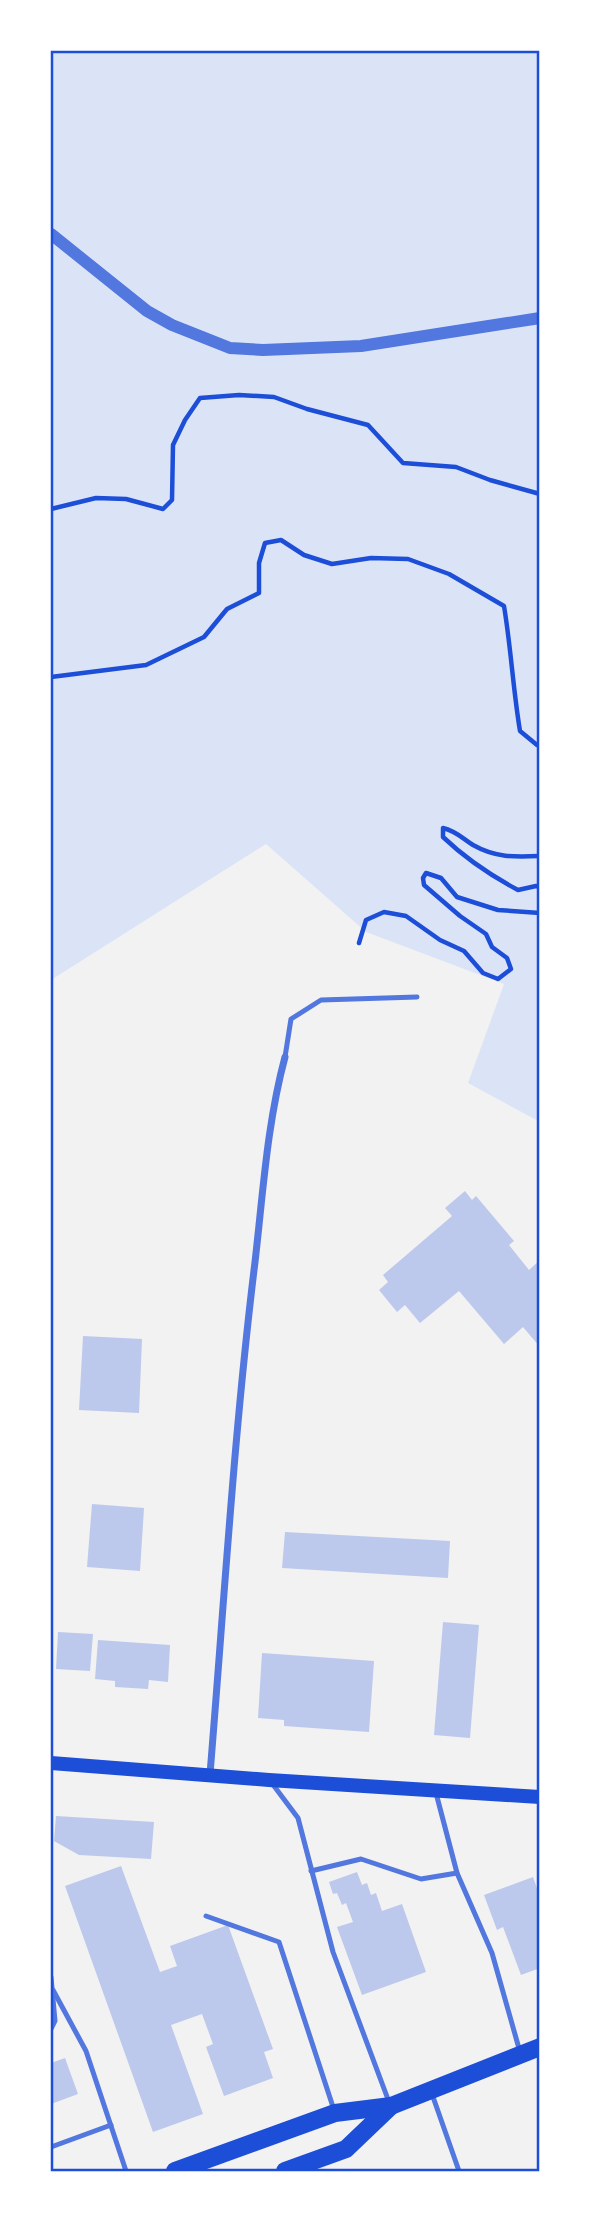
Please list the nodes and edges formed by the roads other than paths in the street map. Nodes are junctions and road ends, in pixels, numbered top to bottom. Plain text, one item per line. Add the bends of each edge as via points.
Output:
1 (51, 234) edge
2 (540, 318) edge
3 (417, 997) dead end
4 (285, 1057) joint
5 (51, 1763) edge
6 (210, 1774) junction
7 (270, 1780) junction
8 (436, 1790) junction
9 (540, 1797) edge
10 (311, 1871) junction
11 (457, 1873) junction
12 (206, 1916) dead end
13 (51, 1977) edge
14 (51, 1992) edge
15 (51, 2029) edge
16 (540, 2047) edge
17 (521, 2055) junction
18 (431, 2091) junction
19 (391, 2106) junction
20 (335, 2113) junction
21 (111, 2125) junction
22 (51, 2147) edge
23 (126, 2171) edge
24 (175, 2171) edge
25 (285, 2171) edge
26 (459, 2171) edge

1 - 2 street via 146,311 230,348 361,346
3 - 4 lane via 321,1000 291,1018
4 - 6 street via 269,1139 247,1323
5 - 6 main road
6 - 7 main road
7 - 8 main road
7 - 10 lane via 298,1818
8 - 9 main road
8 - 11 lane
10 - 11 lane via 361,1858 421,1879
10 - 19 lane via 333,1952
11 - 17 lane via 492,1953
12 - 20 lane via 279,1942
13 - 14 lane
14 - 15 lane via 55,2021
14 - 21 lane via 86,2051
16 - 17 main road
17 - 18 main road
18 - 19 main road
18 - 26 lane
19 - 20 main road
19 - 25 main road via 346,2149
20 - 24 main road
21 - 22 lane
21 - 23 lane

